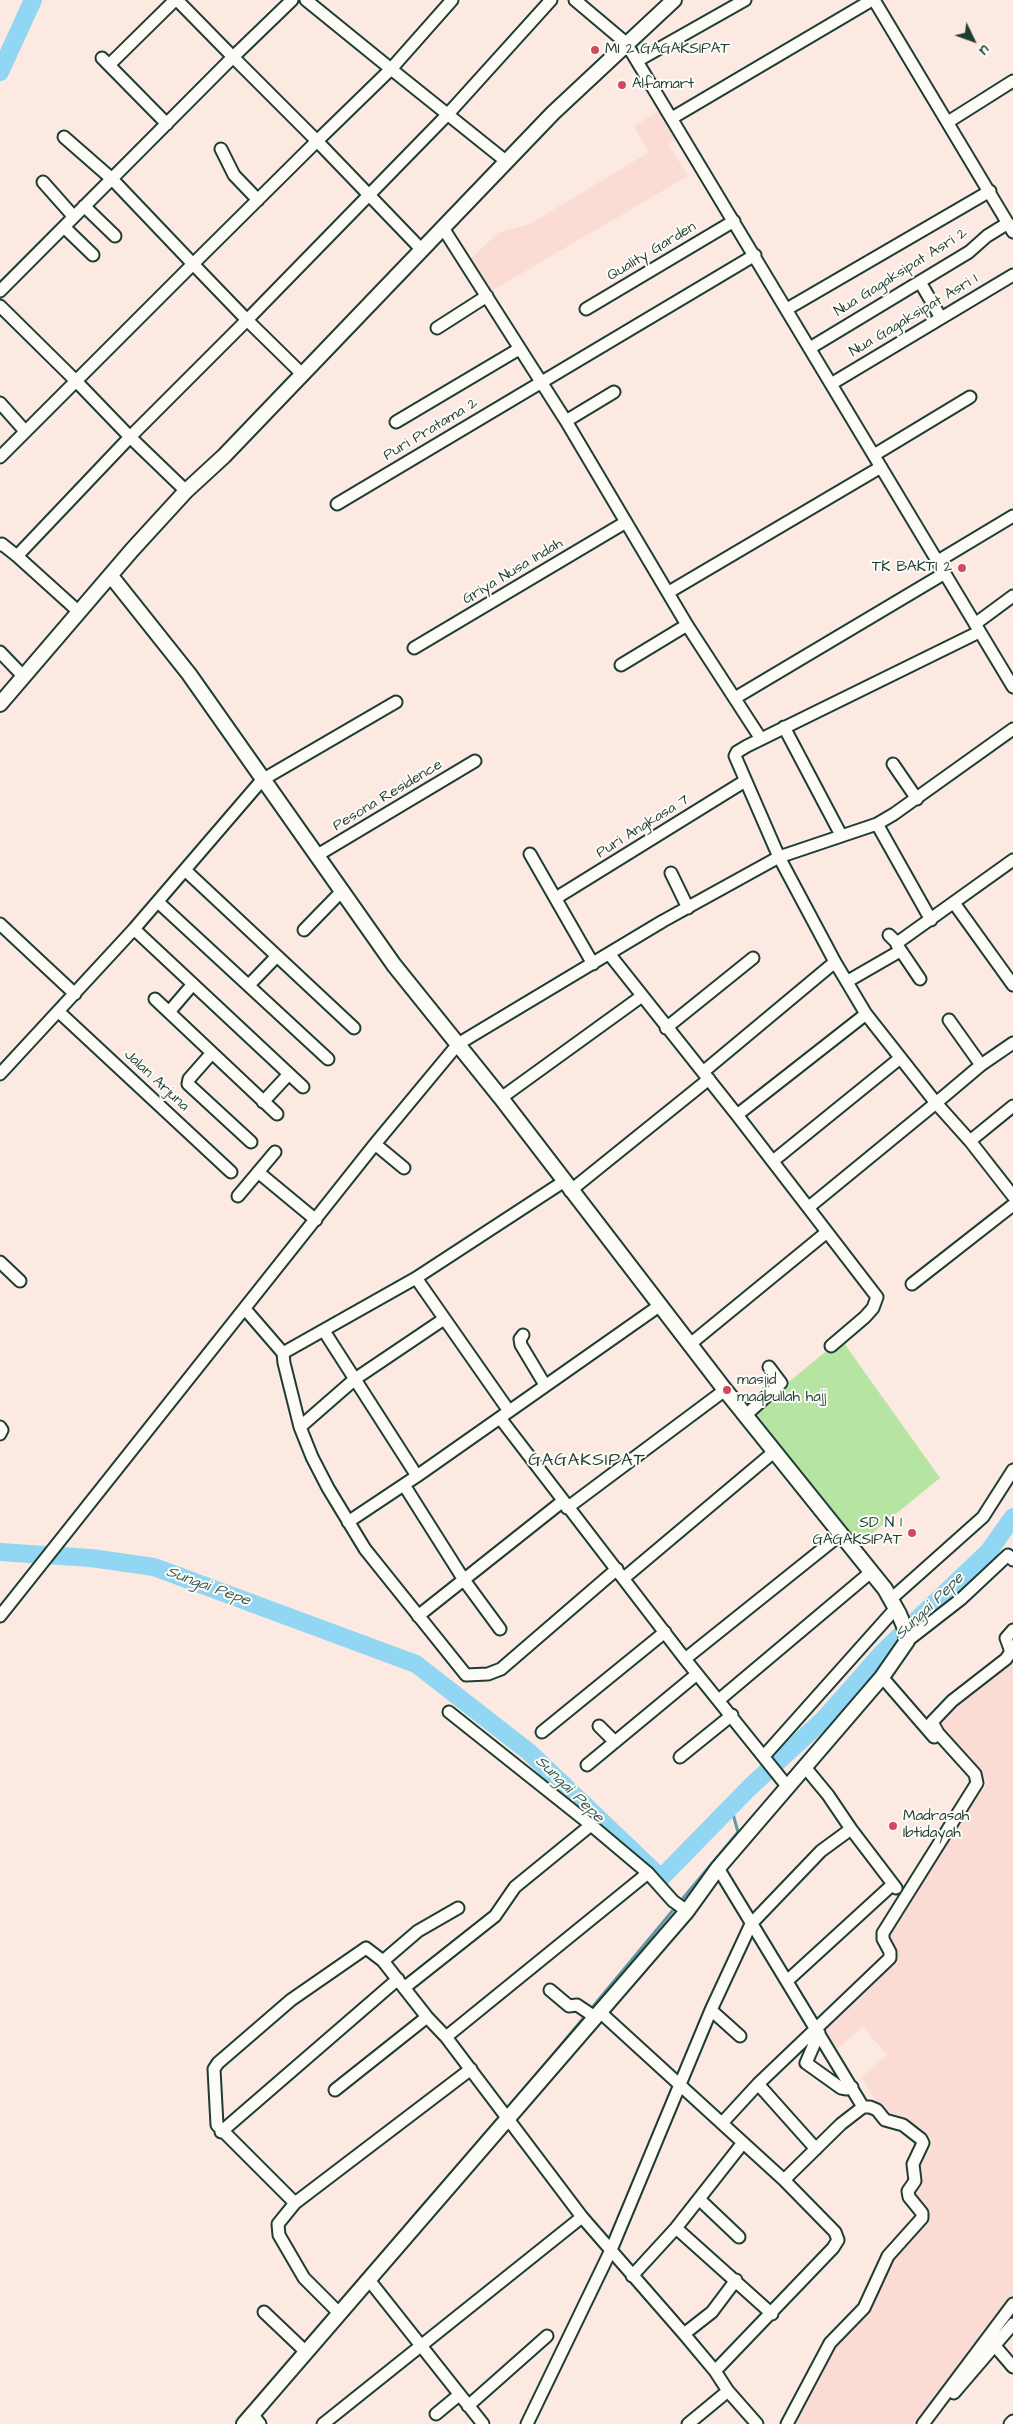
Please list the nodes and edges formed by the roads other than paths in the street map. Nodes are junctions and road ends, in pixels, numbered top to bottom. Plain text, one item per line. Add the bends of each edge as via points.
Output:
1 (176, 0) edge
2 (292, 0) edge
3 (306, 0) edge
4 (452, 0) edge
5 (551, 0) edge
6 (575, 0) edge
7 (674, 0) edge
8 (745, 0) edge
9 (875, 1) edge
10 (626, 44) junction
11 (233, 57) junction
12 (637, 61) junction
13 (391, 69) junction
14 (1013, 81) edge
15 (448, 114) junction
16 (672, 118) junction
17 (948, 122) junction
18 (167, 124) junction
19 (64, 137) dead end
20 (317, 140) junction
21 (222, 149) dead end
22 (507, 162) junction
23 (112, 179) junction
24 (43, 182) dead end
25 (990, 191) junction
26 (371, 194) junction
27 (258, 200) junction
28 (84, 206) junction
29 (74, 217) junction
30 (734, 221) junction
31 (64, 227) junction
32 (443, 228) junction
33 (1010, 228) edge
34 (115, 236) dead end
35 (422, 250) junction
36 (93, 255) dead end
37 (755, 256) junction
38 (193, 264) junction
39 (1013, 275) edge
40 (920, 282) junction
41 (0, 291) edge
42 (487, 296) junction
43 (0, 306) edge
44 (586, 310) dead end
45 (787, 310) junction
46 (941, 318) junction
47 (248, 320) junction
48 (437, 328) dead end
49 (810, 348) junction
50 (519, 349) junction
51 (301, 373) junction
52 (76, 381) junction
53 (542, 383) junction
54 (832, 384) junction
55 (614, 392) dead end
56 (970, 397) dead end
57 (0, 403) edge
58 (566, 421) junction
59 (396, 422) dead end
60 (25, 431) junction
61 (130, 437) junction
62 (874, 455) junction
63 (0, 457) edge
64 (882, 467) junction
65 (186, 491) junction
66 (337, 504) dead end
67 (1013, 516) edge
68 (626, 522) junction
69 (1, 544) edge
70 (17, 556) junction
71 (938, 561) junction
72 (946, 573) junction
73 (111, 576) junction
74 (668, 592) junction
75 (1013, 596) edge
76 (79, 612) junction
77 (687, 625) junction
78 (977, 628) junction
79 (414, 648) dead end
80 (0, 652) edge
81 (621, 665) dead end
82 (24, 677) junction
83 (1013, 688) edge
84 (735, 698) junction
85 (396, 702) dead end
86 (0, 704) edge
87 (784, 727) junction
88 (1013, 729) edge
89 (760, 739) junction
90 (475, 761) dead end
91 (893, 764) dead end
92 (262, 780) junction
93 (745, 781) junction
94 (917, 799) junction
95 (877, 824) junction
96 (841, 835) junction
97 (530, 854) dead end
98 (316, 856) junction
99 (779, 857) junction
100 (1013, 860) edge
101 (186, 870) junction
102 (671, 873) dead end
103 (341, 892) junction
104 (556, 898) junction
105 (158, 902) junction
106 (954, 903) junction
107 (688, 908) junction
108 (932, 920) junction
109 (0, 924) edge
110 (134, 929) junction
111 (304, 930) dead end
112 (895, 943) junction
113 (610, 955) junction
114 (277, 956) junction
115 (753, 958) dead end
116 (835, 962) junction
117 (593, 964) junction
118 (920, 979) dead end
119 (848, 981) junction
120 (193, 984) junction
121 (249, 985) junction
122 (1013, 985) edge
123 (75, 994) junction
124 (642, 996) junction
125 (155, 1000) dead end
126 (59, 1012) junction
127 (169, 1012) junction
128 (866, 1014) junction
129 (949, 1020) dead end
130 (354, 1028) dead end
131 (666, 1028) junction
132 (1013, 1043) edge
133 (458, 1044) junction
134 (211, 1054) junction
135 (328, 1059) dead end
136 (899, 1059) junction
137 (981, 1065) junction
138 (0, 1074) edge
139 (289, 1074) junction
140 (706, 1076) junction
141 (303, 1087) dead end
142 (501, 1098) junction
143 (264, 1102) junction
144 (936, 1103) junction
145 (1013, 1106) edge
146 (277, 1114) dead end
147 (737, 1114) junction
148 (970, 1141) junction
149 (251, 1142) dead end
150 (375, 1144) junction
151 (275, 1152) dead end
152 (773, 1161) junction
153 (404, 1168) dead end
154 (232, 1172) dead end
155 (258, 1172) junction
156 (566, 1186) junction
157 (238, 1196) dead end
158 (1013, 1196) edge
159 (1013, 1204) edge
160 (809, 1208) junction
161 (316, 1220) junction
162 (827, 1232) junction
163 (0, 1262) edge
164 (416, 1278) junction
165 (20, 1281) dead end
166 (912, 1284) dead end
167 (658, 1306) junction
168 (245, 1309) junction
169 (444, 1319) junction
170 (324, 1330) junction
171 (523, 1335) dead end
172 (689, 1345) junction
173 (831, 1346) dead end
174 (282, 1353) junction
175 (769, 1367) dead end
176 (355, 1379) junction
177 (545, 1385) junction
178 (725, 1390) junction
179 (504, 1415) junction
180 (746, 1416) junction
181 (300, 1427) junction
182 (775, 1451) junction
183 (1013, 1470) edge
184 (417, 1476) junction
185 (404, 1485) junction
186 (565, 1504) junction
187 (348, 1522) junction
188 (840, 1535) junction
189 (1013, 1560) edge
190 (871, 1572) junction
191 (621, 1574) junction
192 (464, 1580) junction
193 (895, 1607) junction
194 (0, 1616) edge
195 (418, 1616) junction
196 (500, 1629) dead end
197 (1013, 1630) edge
198 (664, 1632) junction
199 (906, 1636) junction
200 (685, 1659) junction
201 (697, 1674) junction
202 (882, 1677) junction
203 (720, 1699) junction
204 (449, 1712) dead end
205 (732, 1715) junction
206 (599, 1726) dead end
207 (542, 1732) dead end
208 (615, 1742) junction
209 (680, 1757) dead end
210 (766, 1759) junction
211 (587, 1765) dead end
212 (804, 1766) junction
213 (962, 1768) dead end
214 (783, 1781) junction
215 (591, 1824) junction
216 (852, 1828) junction
217 (718, 1868) junction
218 (648, 1873) junction
219 (892, 1885) junction
220 (905, 1896) junction
221 (458, 1908) dead end
222 (685, 1911) junction
223 (751, 1924) junction
224 (383, 1961) junction
225 (787, 1981) junction
226 (401, 1983) junction
227 (550, 1990) dead end
228 (711, 2010) junction
229 (592, 2013) junction
230 (427, 2018) junction
231 (818, 2031) junction
232 (740, 2036) dead end
233 (446, 2037) junction
234 (471, 2069) junction
235 (758, 2084) junction
236 (679, 2085) junction
237 (852, 2087) junction
238 (335, 2090) dead end
239 (863, 2107) junction
240 (508, 2117) junction
241 (723, 2122) junction
242 (221, 2132) junction
243 (742, 2144) junction
244 (816, 2149) junction
245 (784, 2180) junction
246 (699, 2199) junction
247 (295, 2203) junction
248 (582, 2217) junction
249 (676, 2228) junction
250 (739, 2237) dead end
251 (611, 2250) junction
252 (632, 2276) junction
253 (369, 2280) junction
254 (736, 2280) junction
255 (1013, 2304) edge
256 (264, 2312) dead end
257 (340, 2314) junction
258 (772, 2314) junction
259 (1013, 2324) edge
260 (684, 2334) junction
261 (547, 2336) dead end
262 (422, 2344) junction
263 (995, 2346) junction
264 (306, 2352) junction
265 (1013, 2367) edge
266 (715, 2371) junction
267 (728, 2391) junction
268 (459, 2395) junction
269 (468, 2406) junction
270 (436, 2414) dead end
271 (252, 2421) edge
272 (1013, 2421) edge
273 (926, 2422) edge
274 (323, 2424) edge
275 (483, 2424) edge
276 (527, 2424) edge
277 (688, 2424) edge
278 (757, 2424) edge
279 (787, 2424) edge
280 (1010, 2424) edge

1 - 11 street
1 - 18 street via 105,61
2 - 11 street
3 - 13 street
4 - 13 street
5 - 15 street
6 - 10 street
7 - 10 main road
8 - 12 street
9 - 16 street
9 - 17 street
10 - 12 street
10 - 22 main road
11 - 18 street
11 - 20 street
12 - 16 street
13 - 15 street
13 - 20 street
14 - 17 street
15 - 22 street
15 - 26 street
16 - 30 street
17 - 25 street
18 - 23 street
19 - 23 street
20 - 26 street
20 - 27 street
21 - 27 street via 234,175
22 - 32 main road
23 - 28 street
23 - 38 street
24 - 29 street
25 - 33 street
25 - 45 street
26 - 35 street
26 - 47 street
27 - 38 street
28 - 29 street
28 - 34 street
29 - 31 street
30 - 37 street
30 - 44 street, Quality Garden
31 - 36 street
31 - 41 street
32 - 35 main road
32 - 42 street
33 - 40 street, Nua Gagaksipat Asri 2 via 987,236 969,252
35 - 51 main road
37 - 45 street
37 - 53 street, Puri Pratama 2
38 - 47 street
38 - 52 street
39 - 46 street, Nua Gagaksipat Asri 1
40 - 46 street
40 - 49 street, Nua Gagaksipat Asri 2
42 - 48 street
42 - 50 street
43 - 52 street
45 - 49 street
46 - 54 street, Nua Gagaksipat Asri 1
47 - 51 street
47 - 61 street
49 - 54 street
50 - 53 street
50 - 59 street
51 - 65 main road via 224,456
52 - 60 street
52 - 61 street
53 - 58 street
53 - 66 street, Puri Pratama 2
54 - 62 street
55 - 58 street
56 - 62 street
57 - 60 street
58 - 68 street
60 - 63 street
61 - 65 street
61 - 70 street
62 - 64 street
64 - 71 street
64 - 74 street
65 - 73 main road
67 - 71 street
68 - 74 street
68 - 79 street, Griya Nusa Indah
69 - 70 street
70 - 76 street
71 - 72 street
72 - 78 street
72 - 84 street
73 - 76 main road
73 - 92 main road via 189,674
74 - 77 street
75 - 78 street
76 - 82 main road
77 - 81 street
77 - 84 street
78 - 83 street
78 - 87 street
80 - 82 street
82 - 86 main road
84 - 89 street
85 - 92 street
87 - 89 street
87 - 96 street
88 - 94 street
89 - 93 street via 742,748 735,756
90 - 98 street, Pesona Residence
91 - 94 street
92 - 98 main road
92 - 101 street
93 - 99 street
93 - 104 street, Puri Angkasa 7
94 - 95 street
95 - 96 street
95 - 108 street
96 - 99 street
97 - 104 street
98 - 103 main road
99 - 107 street
99 - 116 street
100 - 106 street
101 - 105 street
101 - 114 street
102 - 107 street
103 - 111 street
103 - 133 main road via 394,965
104 - 117 street
105 - 110 street
105 - 121 street
106 - 108 street
106 - 122 street
107 - 113 street
108 - 112 street
109 - 123 street
110 - 120 street
110 - 123 street
112 - 118 street
112 - 119 street
113 - 117 street
113 - 124 street
114 - 121 street
114 - 130 street
115 - 131 street
116 - 119 street
116 - 140 street
117 - 133 street
119 - 128 street
120 - 127 street
120 - 139 street
121 - 135 street
123 - 126 street
124 - 131 street
124 - 142 street
125 - 127 street
126 - 138 street
126 - 154 street, Jalan Arjuna
127 - 134 street
128 - 136 street
128 - 147 street
129 - 137 street
131 - 140 street
132 - 137 street
133 - 142 main road
133 - 150 street
134 - 143 street
134 - 149 street via 188,1084
136 - 144 street
136 - 152 street
137 - 144 street
139 - 141 street
139 - 143 street
140 - 147 street
140 - 156 street
142 - 156 main road
143 - 146 street
144 - 148 street
144 - 160 street
145 - 148 street
147 - 152 street
148 - 158 street
150 - 153 street
150 - 161 street
151 - 155 street
152 - 160 street
155 - 157 street
155 - 161 street
156 - 164 street
156 - 167 main road
159 - 166 street
160 - 162 street
161 - 168 street
162 - 172 street
162 - 173 street via 877,1298 865,1317
163 - 165 street
164 - 169 street
164 - 170 street
167 - 172 main road
167 - 177 street
168 - 174 street
168 - 194 street
169 - 176 street
169 - 179 street
170 - 174 street
170 - 176 street
171 - 177 street via 521,1345
172 - 178 main road
174 - 181 street
175 - 180 street via 781,1383
176 - 181 street
176 - 184 street
177 - 179 street
178 - 180 main road
178 - 186 street
179 - 184 street
179 - 186 street
180 - 182 main road
181 - 187 street via 312,1457
182 - 188 main road
182 - 191 street
183 - 193 street via 983,1517
184 - 185 street
185 - 187 street
185 - 192 street
186 - 191 street
186 - 192 street
187 - 195 street
188 - 190 main road
188 - 200 street
189 - 199 street via 1008,1555 960,1599
190 - 193 main road
190 - 203 street
191 - 195 street via 501,1669 488,1674 469,1676 462,1673
191 - 198 street
192 - 195 street
192 - 196 street
193 - 199 main road
193 - 210 street
197 - 220 street via 1006,1638 1010,1653 1006,1659 952,1700 932,1722 974,1774 977,1784
198 - 200 street
198 - 207 street
199 - 202 main road
200 - 201 street
201 - 203 street
201 - 208 street
202 - 212 main road
202 - 213 street
203 - 205 street
204 - 215 street
205 - 209 street
205 - 210 street
206 - 208 street
208 - 211 street
210 - 214 street
212 - 214 main road
212 - 216 street
214 - 217 main road
215 - 218 street
215 - 226 street via 515,1887 495,1916
216 - 219 street
216 - 223 street via 821,1851
217 - 222 main road
217 - 223 street
218 - 222 street
218 - 233 street
219 - 220 street
219 - 225 street
220 - 231 street via 883,1933 890,1958
221 - 224 street via 418,1932
222 - 229 main road
223 - 225 street
223 - 228 street
224 - 226 street
224 - 242 street via 366,1948 361,1950 292,2000 218,2063 214,2069 215,2119
225 - 231 street
226 - 230 street
226 - 242 street
227 - 229 street via 569,2006 577,2005
228 - 232 street
228 - 236 street
229 - 236 street
229 - 240 main road
230 - 233 street
230 - 238 street
231 - 235 street
231 - 237 street
231 - 237 street via 806,2063 841,2088
233 - 234 street
234 - 240 street
234 - 247 street
235 - 241 street
235 - 244 street
236 - 241 street
236 - 251 street
237 - 239 street
239 - 244 street
239 - 279 street via 877,2110 885,2120 903,2126 923,2141 912,2164 915,2181 908,2191 923,2215 885,2262 864,2308 830,2343
240 - 248 street
240 - 253 main road
241 - 243 street
242 - 247 street
243 - 245 street
243 - 246 street
244 - 245 street
245 - 258 street via 835,2232 838,2240
246 - 249 street
246 - 250 street
247 - 257 street via 278,2224 279,2235 304,2278
248 - 251 street
248 - 262 street
249 - 252 street
249 - 254 street
251 - 252 street
251 - 276 street
252 - 260 street
253 - 257 main road
253 - 262 street
254 - 258 street
254 - 260 street via 712,2312
255 - 273 street
256 - 264 street
257 - 264 main road
258 - 266 street
259 - 263 street
260 - 266 street
261 - 269 street
262 - 268 street
262 - 274 street
263 - 265 street
263 - 273 street
264 - 271 main road
266 - 267 street
267 - 277 street
267 - 278 street
268 - 269 street
268 - 270 street
269 - 275 street
272 - 280 street

